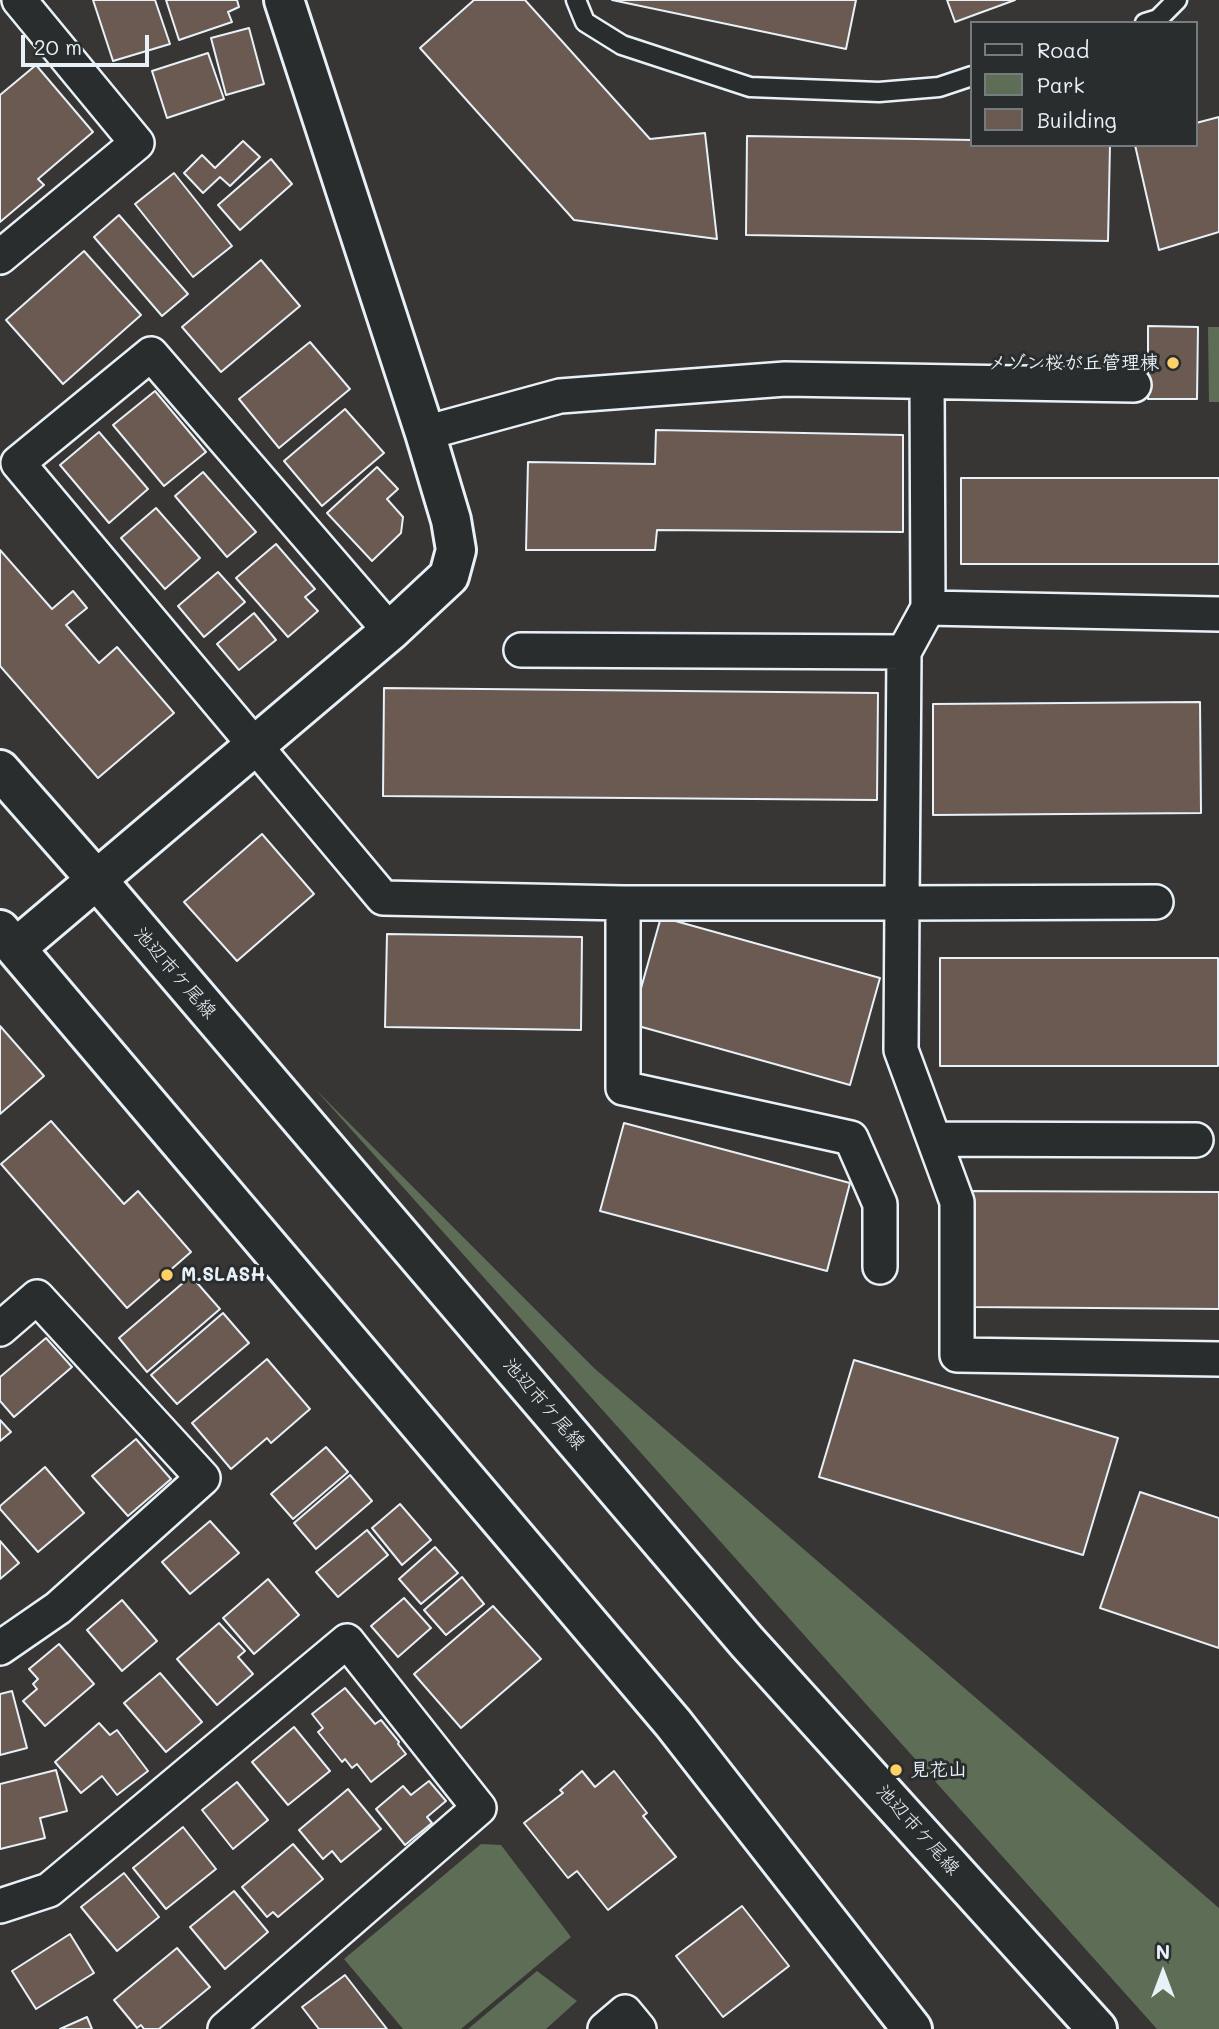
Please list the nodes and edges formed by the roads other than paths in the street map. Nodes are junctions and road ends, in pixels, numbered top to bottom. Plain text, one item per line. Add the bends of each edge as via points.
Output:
1 (19, 0) edge
2 (284, 0) edge
3 (576, 0) edge
4 (1178, 0) edge
5 (1152, 21) edge
6 (970, 77) edge
7 (0, 257) edge
8 (926, 382) junction
9 (1134, 385) dead end
10 (425, 433) junction
11 (928, 608) junction
12 (1219, 614) edge
13 (390, 631) junction
14 (521, 650) dead end
15 (904, 652) junction
16 (253, 745) junction
17 (0, 770) edge
18 (96, 879) junction
19 (1157, 902) dead end
20 (623, 903) junction
21 (902, 903) junction
22 (5, 947) edge
23 (934, 1139) junction
24 (1196, 1140) dead end
25 (880, 1267) dead end
26 (0, 1329) edge
27 (1219, 1359) edge
28 (0, 1648) edge
29 (0, 1906) edge
30 (225, 2029) edge
31 (605, 2029) edge
32 (639, 2029) edge
33 (912, 2029) edge
34 (1097, 2029) edge

1 - 7 street via 137,143
2 - 10 street
3 - 6 lane via 585,22 622,45 750,87 879,92 939,87
4 - 5 lane
8 - 9 street
8 - 10 street via 785,379 560,397
8 - 11 street
10 - 13 street via 452,520 456,550 449,576
11 - 12 street
11 - 15 street
13 - 16 street
13 - 16 street via 151,354 18,463
14 - 15 street
15 - 21 street
16 - 18 street
16 - 20 street via 383,898
17 - 18 street, 池辺市ケ尾線
18 - 22 street
18 - 34 street, 池辺市ケ尾線 via 747,1642
19 - 21 street
20 - 21 street
20 - 25 street via 623,1088 851,1138 880,1205
21 - 23 street via 901,1050
22 - 33 street via 124,1078 673,1723
23 - 24 street
23 - 27 street via 957,1202 957,1355
26 - 28 street via 37,1297 203,1478 58,1608
29 - 30 street via 49,1890 347,1641 479,1808
31 - 32 street via 625,2012

